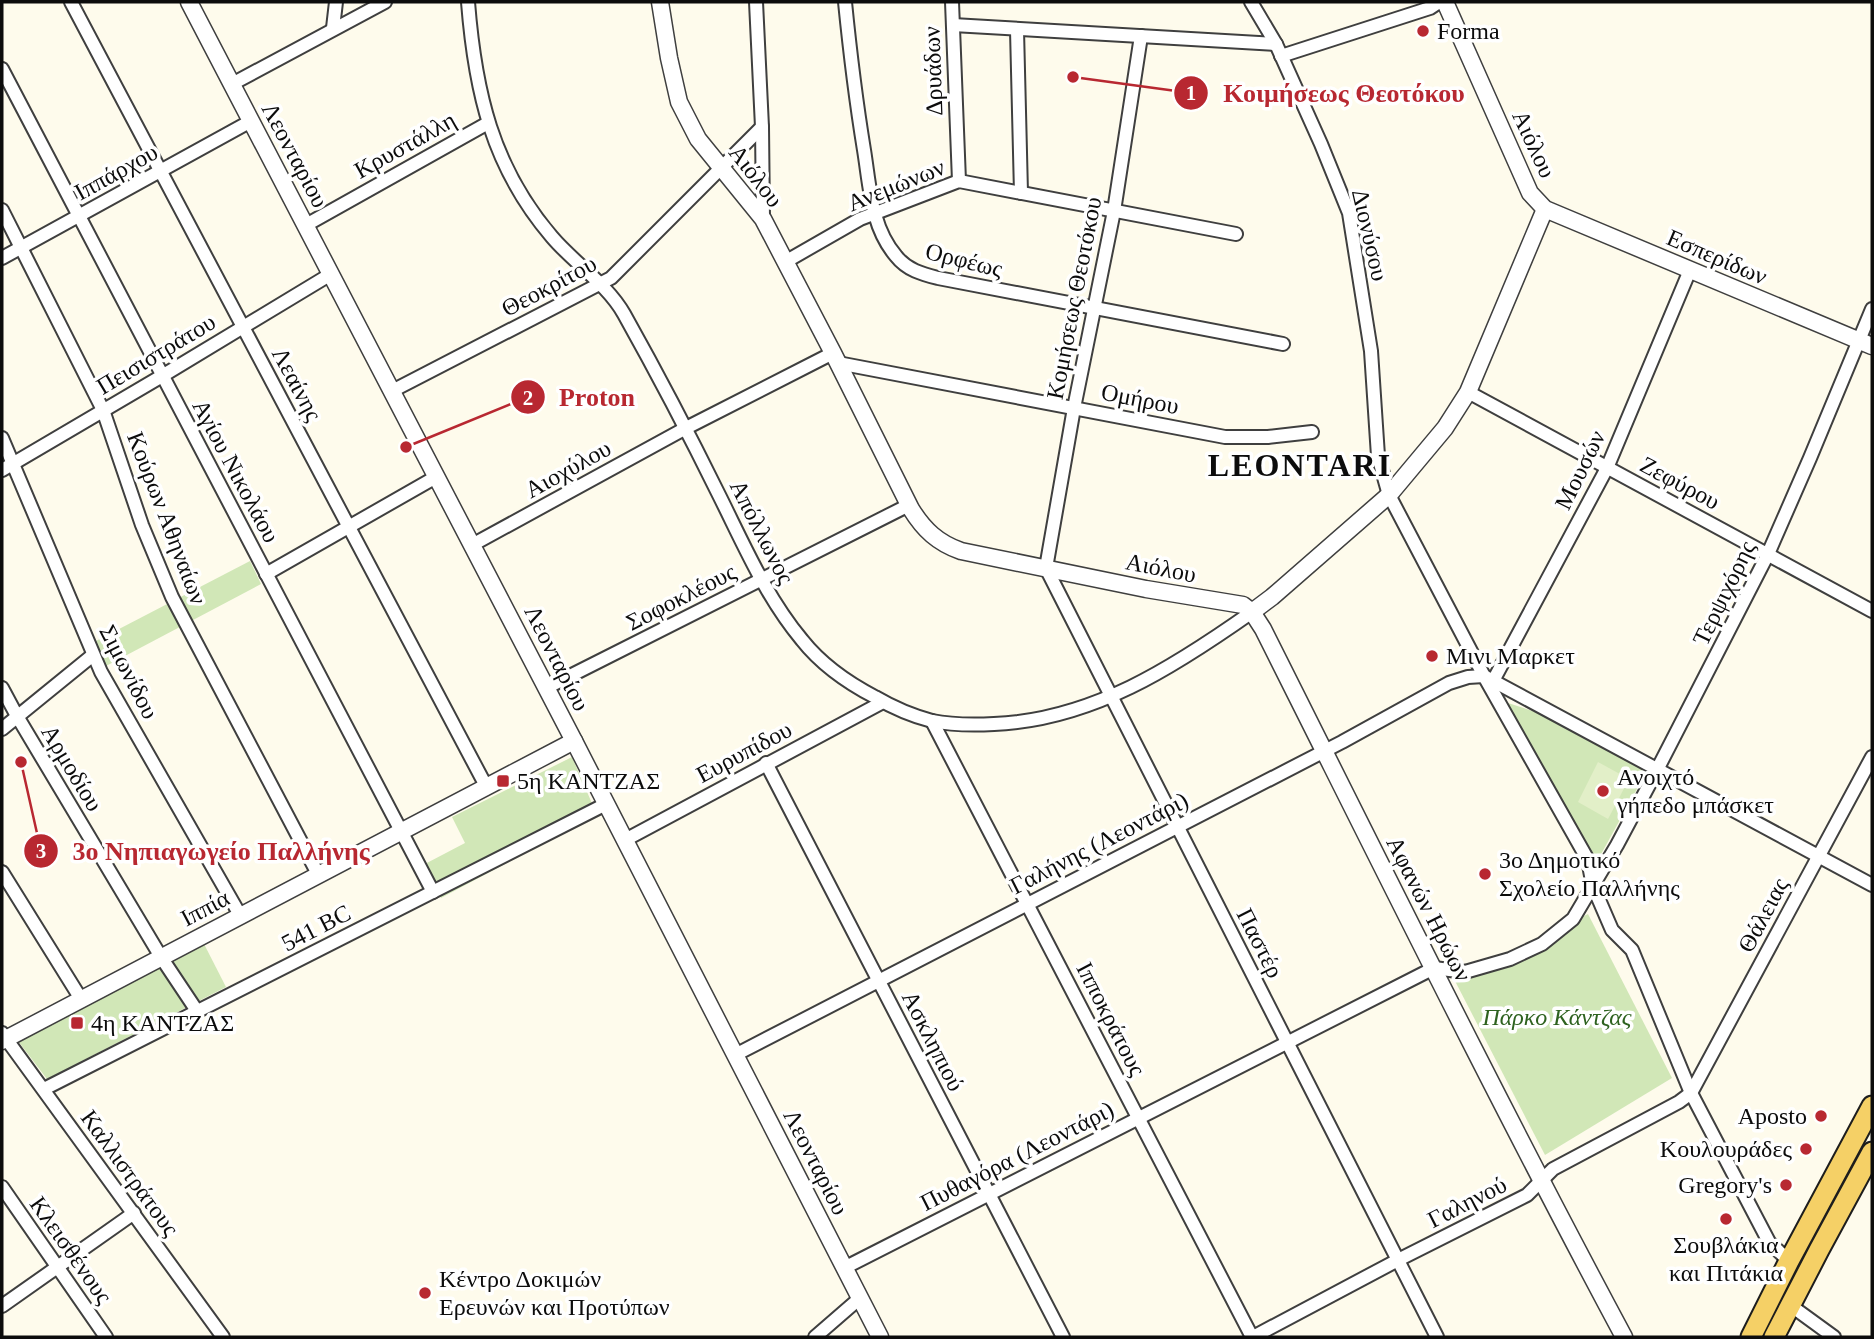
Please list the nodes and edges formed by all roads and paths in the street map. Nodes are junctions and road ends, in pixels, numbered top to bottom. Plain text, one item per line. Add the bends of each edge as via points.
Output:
1 (71, 2) edge
2 (189, 2) edge
3 (337, 2) edge
4 (385, 2) edge
5 (468, 2) edge
6 (660, 2) edge
7 (756, 2) edge
8 (845, 2) edge
9 (951, 2) edge
10 (1251, 2) edge
11 (1439, 2) edge
12 (1445, 2) edge
13 (953, 25) junction
14 (333, 28) junction
15 (1017, 30) junction
16 (1141, 36) junction
17 (1279, 50) junction
18 (2, 69) edge
19 (232, 84) junction
20 (251, 121) junction
21 (488, 123) junction
22 (762, 127) junction
23 (721, 168) junction
24 (161, 171) junction
25 (959, 181) junction
26 (1021, 193) junction
27 (1545, 209) junction
28 (2, 210) edge
29 (1114, 211) junction
30 (874, 214) junction
31 (79, 217) junction
32 (763, 219) junction
33 (306, 225) junction
34 (1236, 234) dead end
35 (21, 248) junction
36 (2, 258) edge
37 (785, 262) junction
38 (1690, 270) junction
39 (331, 274) junction
40 (600, 284) junction
41 (1094, 308) junction
42 (1872, 309) edge
43 (242, 327) junction
44 (1866, 343) edge
45 (1283, 344) dead end
46 (836, 358) junction
47 (162, 376) junction
48 (392, 391) junction
49 (1468, 392) junction
50 (1074, 408) junction
51 (103, 410) junction
52 (686, 428) junction
53 (1312, 432) dead end
54 (2, 438) edge
55 (7, 466) edge
56 (1607, 468) junction
57 (436, 477) junction
58 (1389, 495) junction
59 (908, 505) junction
60 (348, 526) junction
61 (472, 545) junction
62 (1768, 554) junction
63 (1045, 568) junction
64 (266, 574) junction
65 (762, 580) junction
66 (1872, 611) edge
67 (1252, 612) junction
68 (93, 655) junction
69 (1488, 679) junction
70 (2, 688) edge
71 (546, 688) junction
72 (1111, 697) junction
73 (883, 702) junction
74 (17, 716) junction
75 (932, 721) junction
76 (2, 729) edge
77 (574, 741) junction
78 (1325, 751) junction
79 (1872, 757) edge
80 (766, 763) junction
81 (1657, 770) junction
82 (486, 786) junction
83 (606, 804) junction
84 (1177, 826) junction
85 (401, 832) junction
86 (625, 840) junction
87 (1818, 856) junction
88 (2, 872) edge
89 (318, 874) junction
90 (1872, 885) edge
91 (1593, 886) junction
92 (433, 892) junction
93 (1027, 904) junction
94 (240, 915) junction
95 (161, 957) junction
96 (1434, 968) junction
97 (878, 980) junction
98 (80, 999) junction
99 (197, 1011) junction
100 (3, 1038) edge
101 (1287, 1043) junction
102 (735, 1055) junction
103 (44, 1089) junction
104 (1691, 1093) junction
105 (1872, 1106) edge
106 (1138, 1118) junction
107 (1845, 1158) junction
108 (1869, 1165) edge
109 (1540, 1180) junction
110 (2, 1187) edge
111 (989, 1194) junction
112 (134, 1213) junction
113 (1398, 1260) junction
114 (1789, 1261) junction
115 (56, 1267) junction
116 (845, 1268) junction
117 (860, 1298) junction
118 (1790, 1305) junction
119 (2, 1306) edge
120 (106, 1337) edge
121 (223, 1337) edge
122 (815, 1337) edge
123 (880, 1337) edge
124 (1063, 1337) edge
125 (1252, 1337) edge
126 (1437, 1337) edge
127 (1624, 1337) edge
128 (1751, 1337) edge
129 (1774, 1337) edge
130 (1834, 1337) edge

1 - 24 street, Λεαίνης
2 - 19 street, Λεονταρίου
3 - 14 street
4 - 14 street
5 - 21 street, Απόλλωνος
6 - 23 street, Αιόλου via 679,102 698,139
7 - 22 street
8 - 30 street, Ορφέως
9 - 13 street, Δρυάδων
10 - 17 street, Διονύσου
11 - 17 street
12 - 27 street, Αιόλου via 1530,193
13 - 15 street
13 - 25 street, Δρυάδων
14 - 19 street
15 - 16 street
15 - 26 street
16 - 17 street
16 - 29 street, Κομήσεως Θεοτόκου
17 - 58 street, Διονύσου via 1351,223 1371,351 1378,457
18 - 31 street, Αγίου Νικολάου
19 - 20 street, Λεονταρίου
20 - 24 street, Ιππάρχου
20 - 33 street, Λεονταρίου
21 - 33 street, Κρυστάλλη
21 - 40 street, Απόλλωνος via 530,208 562,248
22 - 23 street, Θεοκρίτου
22 - 32 street
23 - 32 street, Αιόλου
23 - 40 street, Θεοκρίτου
24 - 31 street, Ιππάρχου
24 - 43 street, Λεαίνης
25 - 26 street, Ανεμώνων
25 - 30 street, Ανεμώνων
26 - 29 street, Ανεμώνων
27 - 38 street, Εσπερίδων
27 - 49 street, Αιόλου
28 - 35 street, Κούρων Αθηναίων
29 - 34 street, Ανεμώνων
29 - 41 street, Κομήσεως Θεοτόκου
30 - 37 street, Ανεμώνων
30 - 41 street, Ορφέως via 895,256 911,270
31 - 35 street, Ιππάρχου
31 - 47 street, Αγίου Νικολάου
32 - 37 street, Αιόλου
33 - 39 street, Λεονταρίου
35 - 36 street, Ιππάρχου
35 - 51 street, Κούρων Αθηναίων
37 - 46 street, Αιόλου
38 - 44 street, Εσπερίδων
38 - 56 street, Μουσών
39 - 43 street, Πεισιστράτου
39 - 48 street, Λεονταρίου
40 - 48 street, Θεοκρίτου
40 - 52 street, Απόλλωνος via 623,312
41 - 45 street, Ορφέως
41 - 50 street, Κομήσεως Θεοτόκου
42 - 44 street, Τερψιχόρης
43 - 47 street, Πεισιστράτου
43 - 60 street, Λεαίνης
44 - 62 street, Τερψιχόρης
46 - 50 street, Ομήρου
46 - 52 street, Αιοχύλου
46 - 59 street, Αιόλου
47 - 51 street, Πεισιστράτου
47 - 64 street, Αγίου Νικολάου
48 - 57 street, Λεονταρίου
49 - 56 street, Ζεφύρου
49 - 58 street, Αιόλου via 1445,428
50 - 53 street, Ομήρου via 1236,438
50 - 63 street, Κομήσεως Θεοτόκου
51 - 55 street, Πεισιστράτου
51 - 89 street, Κούρων Αθηναίων via 172,597
52 - 61 street, Αιοχύλου
52 - 65 street, Απόλλωνος
54 - 55 street, Σιμωνίδου
55 - 68 street, Σιμωνίδου
56 - 62 street, Ζεφύρου
56 - 69 street, Μουσών
57 - 60 street
57 - 61 street, Λεονταρίου
58 - 67 street, Αιόλου
58 - 69 street, Διονύσου
59 - 63 street, Αιόλου via 932,536 951,547
59 - 65 street, Σοφοκλέους
60 - 64 street
60 - 82 street, Λεαίνης
61 - 71 street, Λεονταρίου
62 - 66 street, Ζεφύρου
62 - 81 street, Τερψιχόρης
63 - 67 street, Αιόλου via 1243,605
63 - 72 street, Παστέρ
64 - 85 street, Αγίου Νικολάου
65 - 71 street, Σοφοκλέους
65 - 73 street, Απόλλωνος via 817,656
67 - 72 street, Απόλλωνος via 1181,660
67 - 78 street, Αφανών Ηρώων
68 - 74 street
68 - 94 street, Σιμωνίδου
69 - 78 street, Γαλήνης (Λεοντάρι) via 1468,677 1449,683
69 - 81 street
69 - 91 street, Διονύσου via 1588,860
70 - 74 street, Αρμοδίου
71 - 77 street, Λεονταρίου
72 - 75 street, Απόλλωνος via 1060,715 1010,724
72 - 84 street, Παστέρ
73 - 75 street, Απόλλωνος
73 - 80 street, Ευρυπίδου
74 - 76 street
74 - 95 street, Αρμοδίου
75 - 93 street, Ιπποκράτους
77 - 82 street, Ιππία
77 - 83 street, Λεονταρίου
78 - 84 street, Γαλήνης (Λεοντάρι)
78 - 96 street, Αφανών Ηρώων
79 - 87 street, Θάλειας
80 - 86 street, Ευρυπίδου
80 - 97 street, Ασκληπιού
81 - 87 street
81 - 91 street, Τερψιχόρης
82 - 85 street, Ιππία
83 - 86 street, Λεονταρίου
83 - 92 street, 541 BC
84 - 93 street, Γαλήνης (Λεοντάρι)
84 - 101 street, Παστέρ
85 - 89 street, Ιππία
85 - 92 street, Αγίου Νικολάου
86 - 102 street, Λεονταρίου
87 - 90 street
87 - 104 street, Θάλειας
88 - 98 street
89 - 94 street, Ιππία
91 - 96 street, Τερψιχόρης via 1573,919 1542,944 1465,972
91 - 104 street, Διονύσου via 1612,930 1632,950
92 - 99 street, 541 BC
93 - 97 street, Γαλήνης (Λεοντάρι)
93 - 106 street, Ιπποκράτους
94 - 95 street, Ιππία
95 - 98 street, Ιππία
95 - 99 street, Αρμοδίου
96 - 101 street, Πυθαγόρα (Λεοντάρι)
96 - 109 street, Αφανών Ηρώων
97 - 102 street, Γαλήνης (Λεοντάρι)
97 - 111 street, Ασκληπιού
98 - 100 street, Ιππία
99 - 103 street, 541 BC
100 - 103 street, Καλλιστράτους
101 - 106 street, Πυθαγόρα (Λεοντάρι)
101 - 113 street, Παστέρ
102 - 116 street, Λεονταρίου
103 - 112 street, Καλλιστράτους
104 - 109 street, Γαληνού
104 - 114 street, Διονύσου via 1769,1242
105 - 107 main road
106 - 111 street, Πυθαγόρα (Λεοντάρι)
106 - 125 street, Ιπποκράτους
107 - 108 street
107 - 114 main road
108 - 118 main road
109 - 113 street, Γαληνού via 1527,1195
109 - 127 street, Αφανών Ηρώων
110 - 115 street, Κλεισθένους
111 - 116 street, Πυθαγόρα (Λεοντάρι)
111 - 124 street, Ασκληπιού
112 - 115 street
112 - 121 street, Καλλιστράτους
113 - 125 street, Γαληνού
113 - 126 street, Παστέρ
114 - 128 main road
115 - 119 street
115 - 120 street, Κλεισθένους
116 - 117 street, Λεονταρίου
117 - 122 street
117 - 123 street, Λεονταρίου
118 - 129 main road
118 - 130 street

